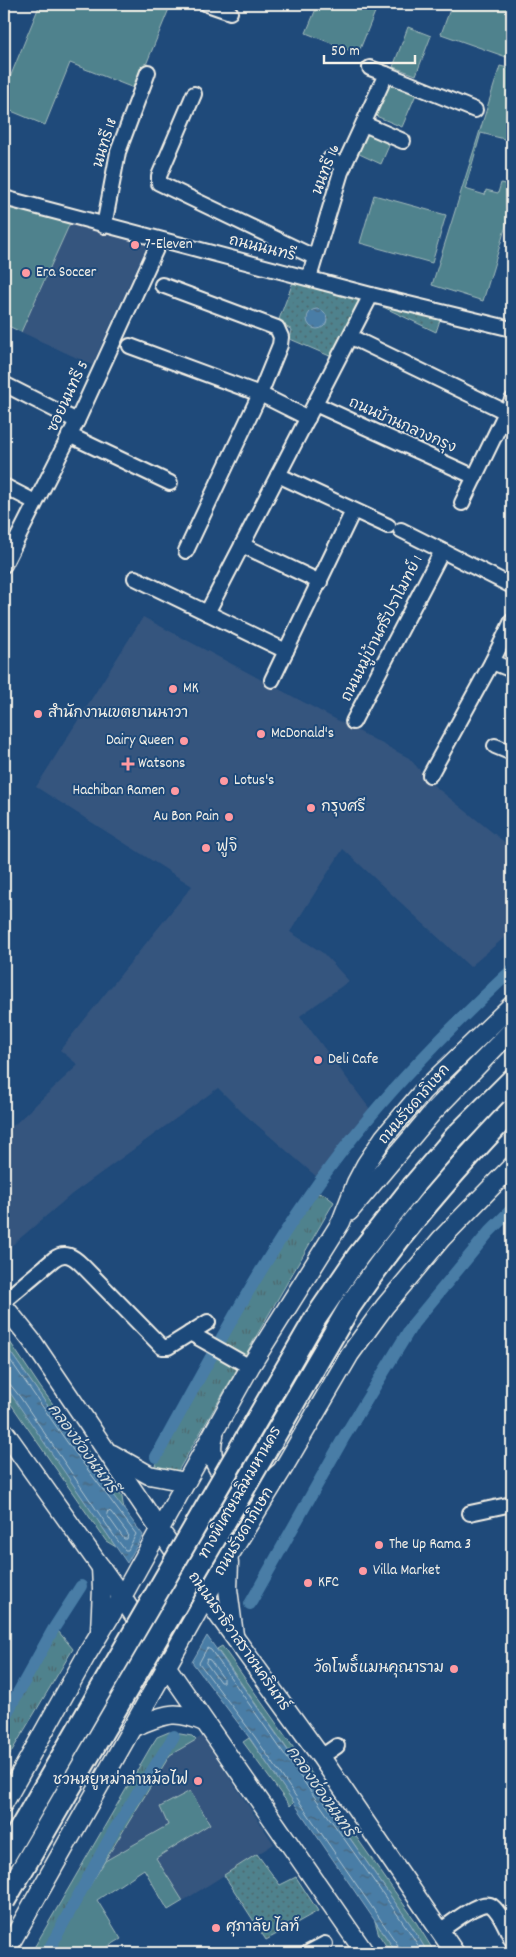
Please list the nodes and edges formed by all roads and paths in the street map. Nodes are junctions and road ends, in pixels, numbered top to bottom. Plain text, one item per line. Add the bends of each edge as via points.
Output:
1 (207, 4) edge
2 (230, 12) dead end
3 (370, 68) dead end
4 (148, 72) dead end
5 (385, 76) junction
6 (194, 94) dead end
7 (475, 110) dead end
8 (364, 124) junction
9 (402, 141) dead end
10 (330, 159) dead end
11 (344, 166) junction
12 (4, 198) edge
13 (104, 226) junction
14 (160, 240) junction
15 (314, 257) junction
16 (309, 278) junction
17 (162, 285) dead end
18 (371, 295) junction
19 (512, 329) edge
20 (351, 337) junction
21 (130, 346) dead end
22 (4, 384) edge
23 (260, 394) junction
24 (315, 404) junction
25 (509, 406) edge
26 (308, 418) junction
27 (77, 421) junction
28 (69, 435) junction
29 (278, 475) junction
30 (475, 477) junction
31 (170, 483) dead end
32 (4, 486) edge
33 (35, 502) junction
34 (462, 504) dead end
35 (353, 511) junction
36 (242, 545) junction
37 (186, 551) dead end
38 (442, 552) junction
39 (4, 565) edge
40 (135, 578) dead end
41 (320, 582) junction
42 (512, 586) edge
43 (207, 613) junction
44 (512, 621) edge
45 (286, 651) junction
46 (492, 662) junction
47 (512, 670) edge
48 (272, 680) dead end
49 (353, 722) dead end
50 (495, 746) dead end
51 (512, 753) edge
52 (430, 775) dead end
53 (512, 1005) edge
54 (512, 1030) edge
55 (512, 1080) edge
56 (512, 1110) edge
57 (512, 1166) edge
58 (341, 1222) junction
59 (4, 1301) edge
60 (4, 1306) edge
61 (208, 1322) dead end
62 (190, 1333) junction
63 (250, 1367) junction
64 (217, 1426) junction
65 (4, 1431) edge
66 (108, 1451) junction
67 (284, 1467) junction
68 (186, 1482) junction
69 (512, 1504) edge
70 (470, 1513) dead end
71 (160, 1529) junction
72 (229, 1556) junction
73 (101, 1567) junction
74 (122, 1597) junction
75 (206, 1598) junction
76 (100, 1634) junction
77 (235, 1639) junction
78 (166, 1667) junction
79 (204, 1722) junction
80 (133, 1727) junction
81 (337, 1746) dead end
82 (321, 1757) junction
83 (4, 1803) edge
84 (4, 1856) edge
85 (4, 1901) edge
86 (441, 1930) junction
87 (512, 1940) edge
88 (325, 1944) dead end
89 (5, 1953) edge
90 (308, 1953) edge
91 (365, 1953) edge
92 (455, 1953) edge

1 - 2 street
3 - 5 street
4 - 13 street, นนทรี 18 via 118,152
5 - 7 street
5 - 8 street, นนทรี 16
6 - 15 street via 159,176 159,183
8 - 9 street
8 - 11 street, นนทรี 16
10 - 11 street
11 - 15 street, นนทรี 16
12 - 13 street, ถนนนนทรี
13 - 14 street, ถนนนนทรี
14 - 16 street, ถนนนนทรี
14 - 27 street, ซอยนนทรี 5
15 - 16 street, นนทรี 16
16 - 18 street, ถนนนนทรี
17 - 23 street via 277,328 280,345
18 - 19 street, ถนนนนทรี
18 - 20 street
20 - 24 street
20 - 25 street
21 - 23 street
22 - 27 street
23 - 26 street
23 - 37 street
24 - 26 street
24 - 30 street, ถนนบ้านกลางกรุง
25 - 30 street
26 - 29 street
27 - 28 street, ซอยนนทรี 5
28 - 31 street
28 - 33 street, ซอยนนทรี 5
29 - 35 street
29 - 36 street
30 - 34 street
32 - 33 street
33 - 39 street, ซอยนนทรี 5
35 - 38 street, ถนนหมู่บ้านศรีปราโมทย์ 1
35 - 41 street
36 - 41 street
36 - 43 street
38 - 42 street, ถนนหมู่บ้านศรีปราโมทย์ 1
38 - 49 street, ถนนหมู่บ้านศรีปราโมทย์ 1
40 - 43 street
41 - 45 street
43 - 45 street
44 - 46 street
45 - 48 street
46 - 47 street
46 - 52 street
50 - 51 street
53 - 58 main road, ถนนรัชดาภิเษก via 423,1091 384,1137 356,1183
54 - 58 main road, ถนนรัชดาภิเษก via 432,1113
55 - 84 highway, ทางพิเศษเฉลิมมหานคร, bridge via 414,1184 358,1256 315,1319
56 - 85 highway, ทางพิเศษเฉลิมมหานคร, bridge via 424,1205 350,1306
57 - 67 main road, ถนนรัชดาภิเษก via 441,1239 386,1306 336,1378
58 - 63 main road, ถนนรัชดาภิเษก
59 - 62 street via 47,1264 66,1254 82,1265 162,1347 168,1347
60 - 66 main road, ถนนนราธิวาสราชนครินทร์
61 - 62 street
62 - 63 street
63 - 64 main road, ถนนรัชดาภิเษก
64 - 67 main road via 211,1455 218,1470 229,1480 242,1485 262,1484 275,1478
64 - 68 main road, ถนนรัชดาภิเษก
65 - 73 main road
66 - 68 main road via 149,1475
66 - 71 main road, ถนนนราธิวาสราชนครินทร์
67 - 72 main road, ถนนรัชดาภิเษก
68 - 71 main road, ถนนรัชดาภิเษก
69 - 70 street
71 - 74 main road, ถนนรัชดาภิเษก
71 - 75 main road, ถนนนราธิวาสราชนครินทร์
72 - 75 main road, ถนนรัชดาภิเษก
72 - 77 main road via 228,1589
73 - 74 main road
73 - 76 main road
74 - 76 main road, ถนนรัชดาภิเษก
74 - 78 main road
75 - 77 main road, ถนนนราธิวาสราชนครินทร์
75 - 78 main road, ถนนรัชดาภิเษก
76 - 83 main road, ถนนรัชดาภิเษก
77 - 82 main road, ถนนนราธิวาสราชนครินทร์
78 - 79 main road
78 - 80 main road, ถนนรัชดาภิเษก
79 - 80 main road via 191,1716 170,1714
79 - 91 main road
80 - 89 main road, ถนนรัชดาภิเษก
81 - 82 street
82 - 86 main road, ถนนนราธิวาสราชนครินทร์
86 - 87 street via 470,1910 487,1904 497,1912
86 - 92 main road, ถนนนราธิวาสราชนครินทร์
88 - 90 street

